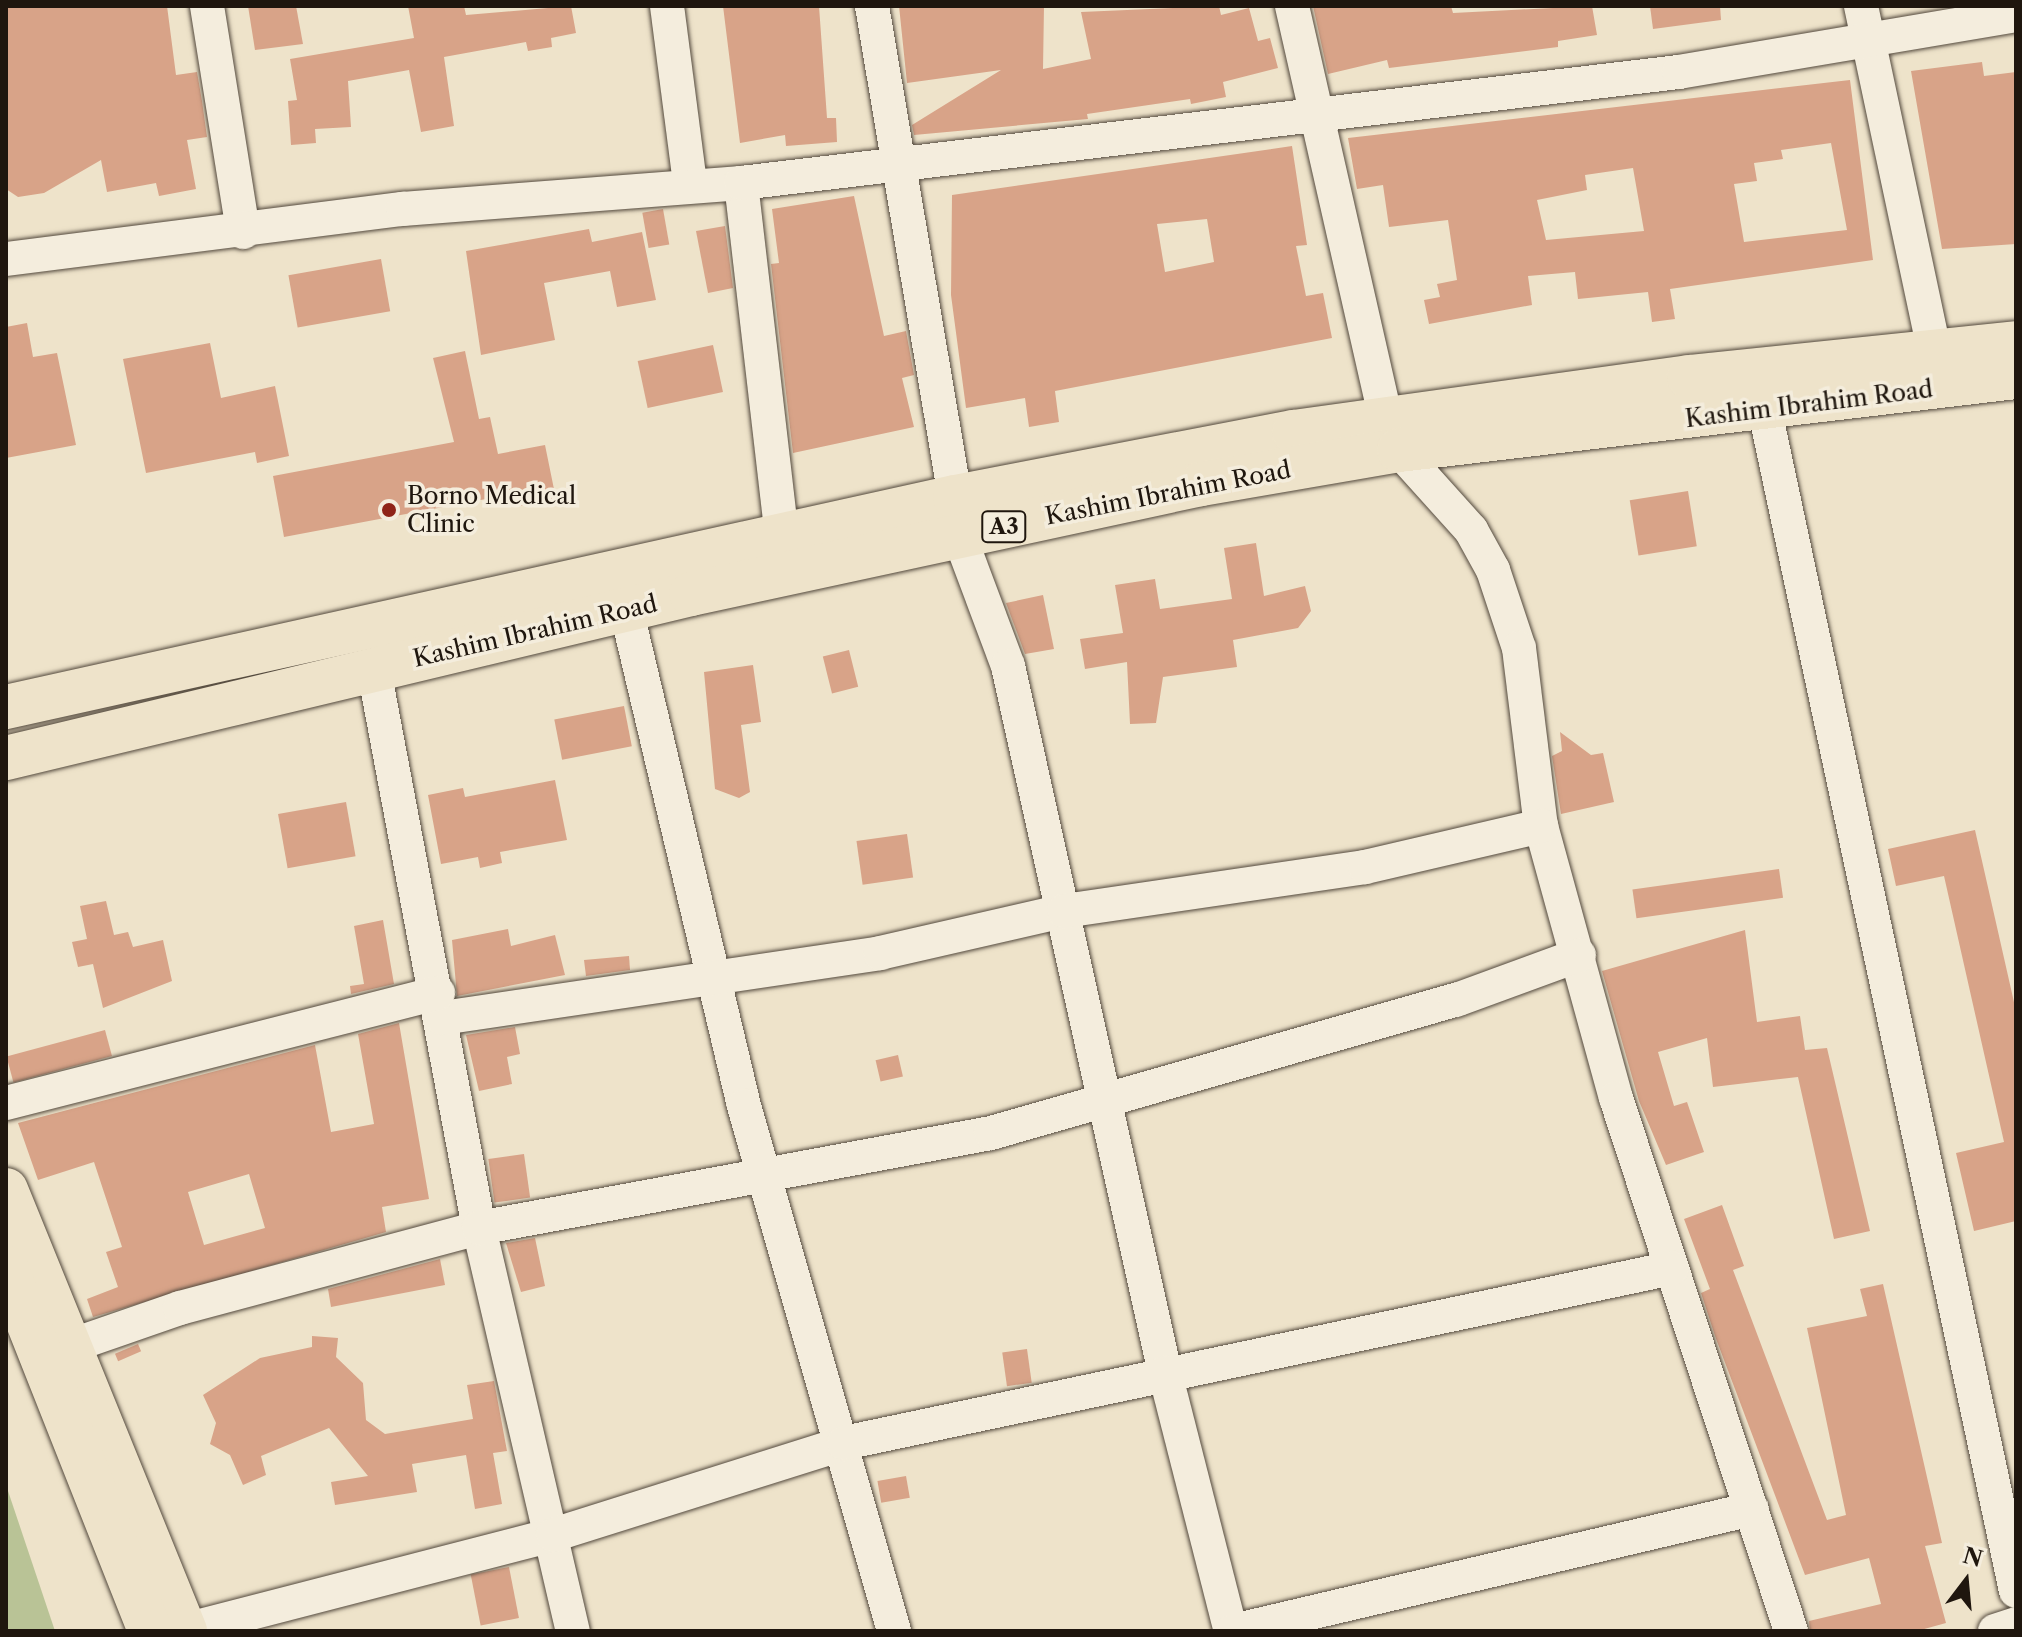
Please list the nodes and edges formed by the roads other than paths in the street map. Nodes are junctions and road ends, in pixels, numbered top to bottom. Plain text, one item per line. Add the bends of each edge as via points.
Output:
1 (207, 6) edge
2 (667, 6) edge
3 (872, 6) edge
4 (1292, 6) edge
5 (1861, 6) edge
6 (2016, 15) edge
7 (1867, 40) junction
8 (1322, 112) junction
9 (902, 161) junction
10 (690, 183) junction
11 (741, 183) junction
12 (243, 232) junction
13 (6, 259) edge
14 (2016, 343) edge
15 (1935, 354) junction
16 (2016, 377) edge
17 (1760, 391) junction
18 (1392, 433) junction
19 (957, 516) junction
20 (782, 536) junction
21 (626, 609) junction
22 (374, 670) junction
23 (6, 707) edge
24 (6, 758) edge
25 (1541, 826) junction
26 (1064, 911) junction
27 (1579, 955) junction
28 (711, 981) junction
29 (440, 1006) junction
30 (1106, 1098) junction
31 (6, 1103) edge
32 (766, 1174) junction
33 (6, 1190) edge
34 (479, 1228) junction
35 (6, 1267) edge
36 (1672, 1268) junction
37 (73, 1345) junction
38 (1165, 1373) junction
39 (844, 1443) junction
40 (1752, 1509) junction
41 (553, 1535) junction
42 (2016, 1591) edge
43 (2016, 1624) edge
44 (150, 1631) edge
45 (185, 1631) edge
46 (573, 1631) edge
47 (894, 1631) edge
48 (1232, 1631) edge
49 (1791, 1631) edge
50 (1995, 1631) edge

1 - 12 street
2 - 10 street
3 - 9 street
4 - 8 street
5 - 7 street
6 - 7 street
7 - 8 street via 1679,72
7 - 15 street
8 - 9 street
8 - 18 street
9 - 11 street
9 - 19 street
10 - 11 street
10 - 12 street via 403,209
11 - 20 street
12 - 13 street
14 - 15 main road, Kashim Ibrahim Road / A3
15 - 17 main road, Kashim Ibrahim Road / A3
16 - 17 main road, Kashim Ibrahim Road / A3
17 - 18 main road, Kashim Ibrahim Road / A3
17 - 42 street
18 - 19 main road, Kashim Ibrahim Road / A3
18 - 25 street via 1471,530 1493,570 1519,648
19 - 20 main road, Kashim Ibrahim Road / A3
19 - 21 main road, Kashim Ibrahim Road / A3
19 - 26 street via 1008,666
20 - 23 main road, Kashim Ibrahim Road / A3
21 - 22 main road, Kashim Ibrahim Road / A3
21 - 28 street
22 - 24 main road, Kashim Ibrahim Road / A3
22 - 29 street
25 - 26 street via 1365,867
25 - 27 street
26 - 28 street via 880,953
26 - 30 street
27 - 30 street via 1456,1000
27 - 36 street
28 - 29 street
28 - 32 street
29 - 31 street
29 - 34 street
30 - 32 street via 991,1133
30 - 38 street
32 - 34 street
32 - 39 street
33 - 37 main road
34 - 37 street via 180,1308
34 - 41 street
35 - 44 main road
36 - 38 street
36 - 40 street
37 - 45 main road
38 - 39 street
38 - 48 street
39 - 41 street
39 - 47 street
40 - 48 street
40 - 49 street
41 - 45 street
41 - 46 street
43 - 50 street

